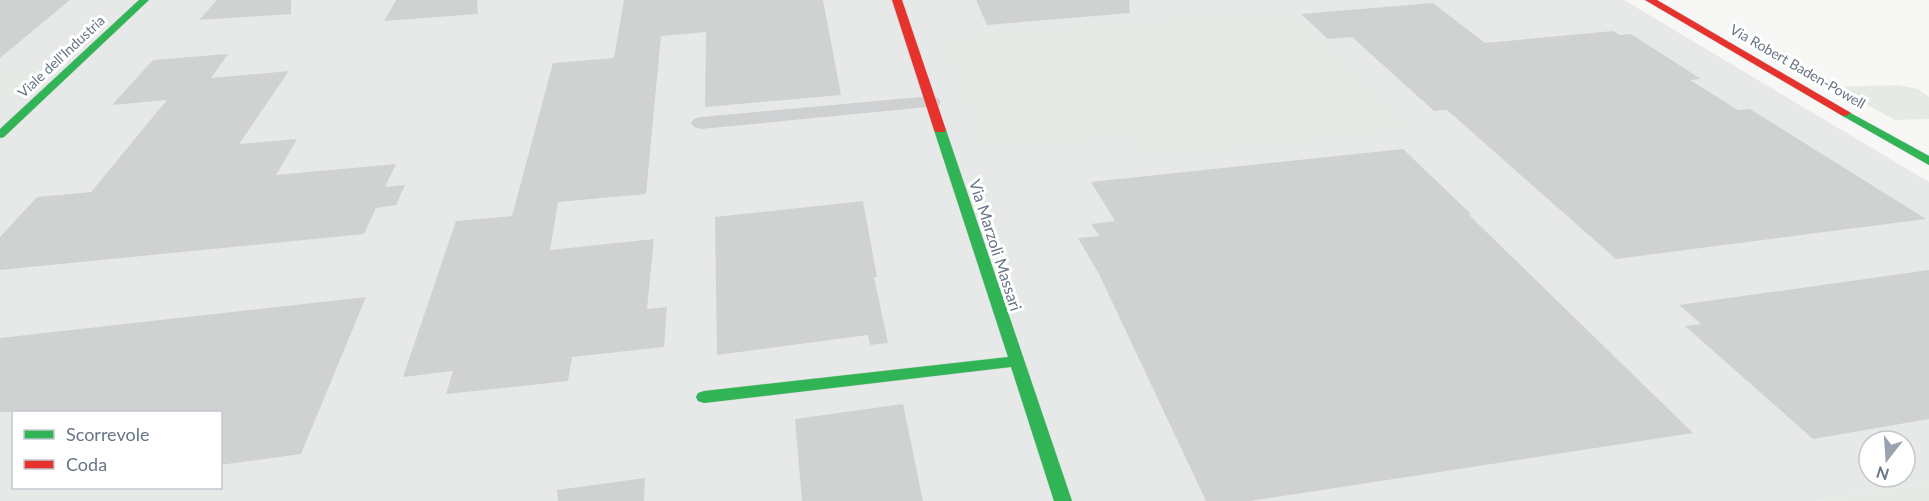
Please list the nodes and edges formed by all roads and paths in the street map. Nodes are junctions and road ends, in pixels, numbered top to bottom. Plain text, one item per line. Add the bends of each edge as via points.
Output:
1 (144, 0) edge
2 (897, 0) edge
3 (1650, 0) edge
4 (931, 102) junction
5 (701, 123) dead end
6 (0, 135) edge
7 (1929, 161) edge
8 (1017, 361) junction
9 (704, 397) dead end
10 (1063, 501) edge

1 - 6 street, Viale dell'Industria
2 - 4 street, Via Marzoli Massari
3 - 7 street, Via Robert Baden-Powell
4 - 5 street
4 - 8 street, Via Marzoli Massari
8 - 9 street
8 - 10 street, Via Marzoli Massari

